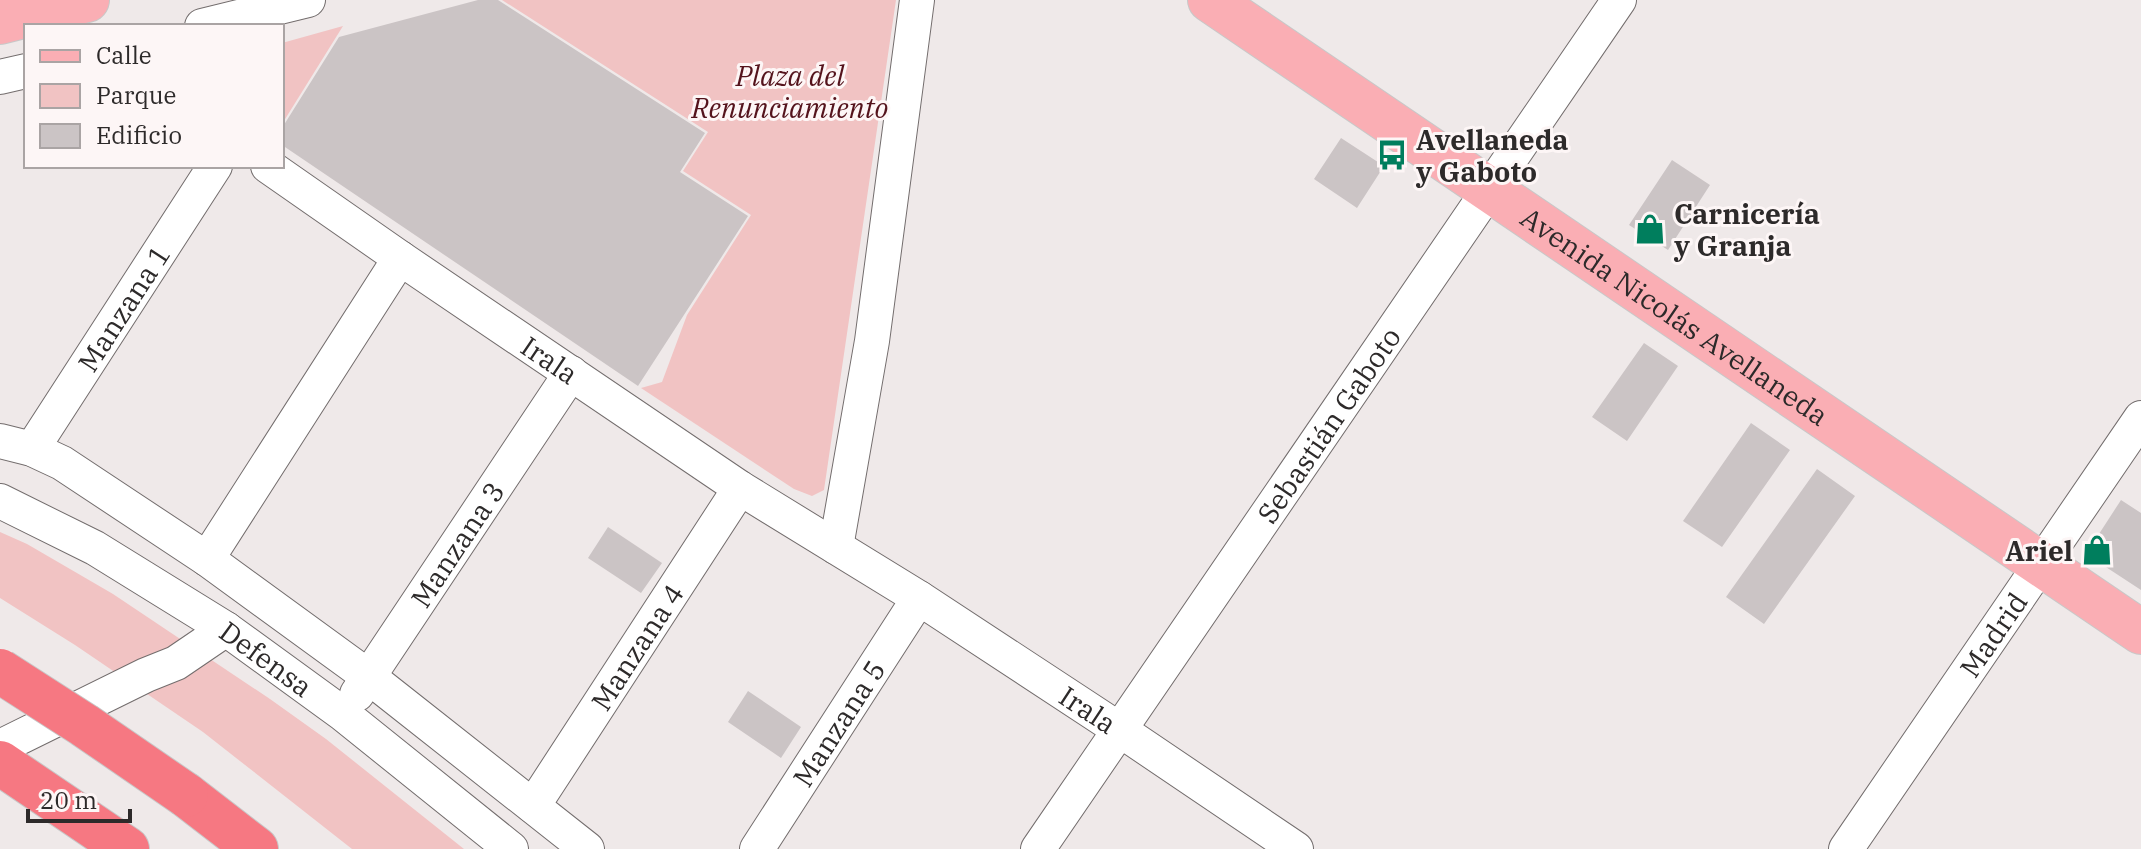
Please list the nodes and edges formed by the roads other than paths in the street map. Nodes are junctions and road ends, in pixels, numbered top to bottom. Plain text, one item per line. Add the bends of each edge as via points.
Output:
1 (87, 0) edge
2 (308, 0) edge
3 (917, 0) edge
4 (1210, 0) edge
5 (1619, 0) edge
6 (0, 22) edge
7 (210, 24) edge
8 (24, 71) edge
9 (0, 77) edge
10 (214, 168) edge
11 (271, 168) edge
12 (1489, 191) junction
13 (400, 258) junction
14 (571, 373) junction
15 (2141, 418) edge
16 (16, 445) edge
17 (740, 488) junction
18 (0, 501) edge
19 (836, 547) junction
20 (207, 559) junction
21 (2042, 564) junction
22 (919, 598) junction
23 (226, 629) junction
24 (2141, 632) edge
25 (0, 671) edge
26 (369, 677) junction
27 (343, 714) junction
28 (1120, 730) junction
29 (0, 747) edge
30 (0, 763) edge
31 (533, 806) junction
32 (127, 849) edge
33 (256, 849) edge
34 (511, 849) edge
35 (587, 849) edge
36 (757, 849) edge
37 (1038, 849) edge
38 (1296, 849) edge
39 (1846, 849) edge

1 - 6 main road
2 - 7 street
3 - 19 street via 872,341
4 - 12 main road, Avenida Nicolás Avellaneda
5 - 12 street, Sebastián Gaboto
8 - 9 street
10 - 16 street, Manzana 1
11 - 13 street, Irala
12 - 21 main road, Avenida Nicolás Avellaneda
12 - 28 street, Sebastián Gaboto
13 - 14 street, Irala
13 - 20 street
14 - 17 street, Irala
14 - 26 street, Manzana 3
15 - 21 street, Madrid
16 - 20 street via 62,463
17 - 19 street, Irala
17 - 31 street, Manzana 4
18 - 23 street, Defensa via 95,548
19 - 22 street, Irala
20 - 26 street
21 - 24 main road, Avenida Nicolás Avellaneda
21 - 39 street, Madrid
22 - 28 street, Irala
22 - 36 street, Manzana 5
23 - 27 street, Defensa
23 - 29 street via 176,663
25 - 33 highway, bridge via 186,795
26 - 27 street, Manzana 3
26 - 31 street
27 - 34 street, Defensa
28 - 37 street, Sebastián Gaboto
28 - 38 street, Irala
30 - 32 highway
31 - 35 street

